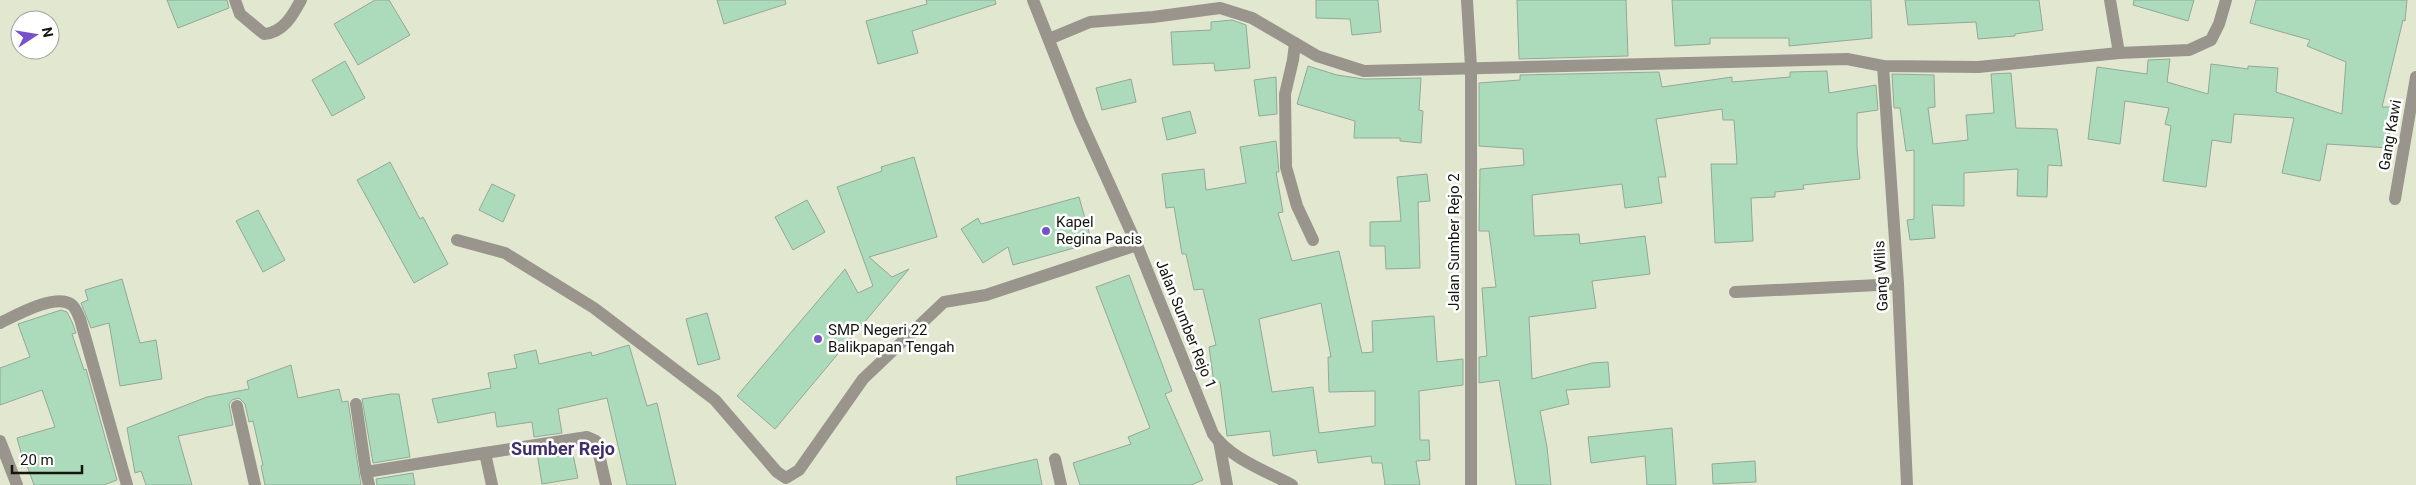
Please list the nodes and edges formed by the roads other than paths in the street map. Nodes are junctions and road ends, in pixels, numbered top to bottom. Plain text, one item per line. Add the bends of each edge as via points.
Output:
1 (235, 0) edge
2 (301, 0) edge
3 (1033, 0) edge
4 (1467, 0) edge
5 (2110, 0) edge
6 (2226, 0) edge
7 (1219, 4) edge
8 (1049, 39) junction
9 (1295, 43) junction
10 (2119, 53) junction
11 (1470, 66) junction
12 (1883, 66) junction
13 (2416, 78) edge
14 (2395, 199) dead end
15 (457, 240) dead end
16 (1313, 240) dead end
17 (1137, 245) junction
18 (1898, 284) junction
19 (1735, 292) dead end
20 (0, 323) edge
21 (356, 404) dead end
22 (237, 406) dead end
23 (0, 440) edge
24 (1219, 442) junction
25 (485, 453) junction
26 (1055, 459) dead end
27 (368, 479) edge
28 (18, 485) edge
29 (127, 485) edge
30 (255, 485) edge
31 (492, 485) edge
32 (606, 485) edge
33 (1061, 485) edge
34 (1227, 485) edge
35 (1292, 485) edge
36 (1471, 485) edge
37 (1907, 485) edge

1 - 2 street via 240,14 264,34 287,22
3 - 8 street, Jalan Sumber Rejo 1
4 - 11 street, Jalan Sumber Rejo 2
5 - 10 street
6 - 10 street via 2220,24 2211,40 2188,50
7 - 8 street via 1152,18 1090,22
7 - 9 street via 1252,18
8 - 17 street, Jalan Sumber Rejo 1 via 1080,119
9 - 11 street via 1317,56 1364,71
9 - 16 street via 1285,94 1286,167 1297,206
10 - 12 street via 1978,67
11 - 12 street via 1847,58
11 - 36 street, Jalan Sumber Rejo 2
12 - 18 street, Gang Wilis
13 - 14 street, Gang Kawi
15 - 17 street via 504,253 594,308 715,400 777,472 786,478 799,470 863,379 944,302 986,295
17 - 24 street, Jalan Sumber Rejo 1
18 - 19 street
18 - 37 street, Gang Wilis
20 - 29 street via 42,304 58,302 74,306
21 - 27 street
22 - 30 street
23 - 28 street
24 - 34 street
24 - 35 street, Jalan Sumber Rejo 1 via 1237,456
25 - 27 street
25 - 31 street
25 - 32 street via 587,436 596,442
26 - 33 street

